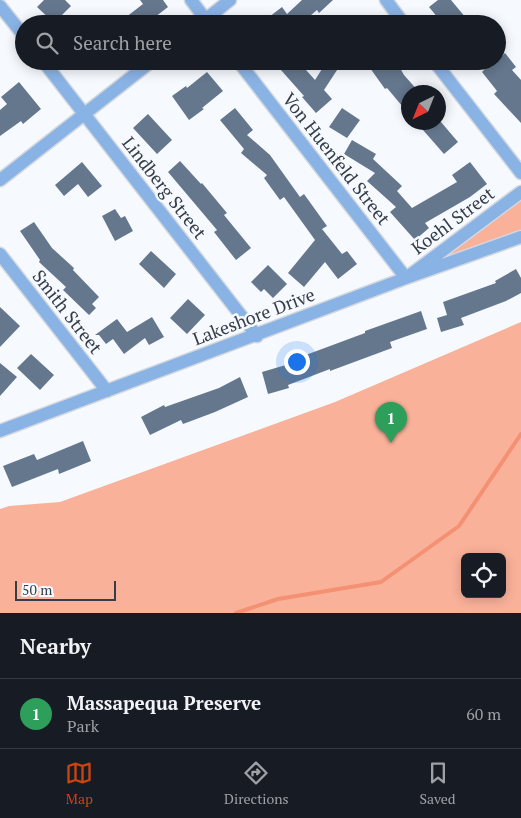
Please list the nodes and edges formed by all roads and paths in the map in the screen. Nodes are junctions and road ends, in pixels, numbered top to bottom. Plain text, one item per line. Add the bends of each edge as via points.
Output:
1 (191, 0) edge
2 (230, 0) edge
3 (386, 0) edge
4 (0, 6) edge
5 (201, 15) edge
6 (213, 15) edge
7 (397, 15) edge
8 (15, 25) edge
9 (51, 70) edge
10 (140, 70) edge
11 (245, 70) edge
12 (441, 70) edge
13 (84, 114) junction
14 (521, 173) edge
15 (0, 180) edge
16 (521, 192) edge
17 (521, 237) edge
18 (0, 254) edge
19 (406, 278) junction
20 (257, 336) junction
21 (107, 391) junction
22 (0, 431) edge

1 - 5 street
2 - 6 street
3 - 7 street
4 - 8 street
9 - 13 street, Lindberg Street
10 - 13 street
11 - 19 street, Von Huenfeld Street
12 - 14 street
13 - 15 street
13 - 20 street, Lindberg Street
16 - 19 street, Koehl Street
17 - 19 street, Lakeshore Drive
18 - 21 street, Smith Street
19 - 20 street, Lakeshore Drive
20 - 21 street, Lakeshore Drive
21 - 22 street, Lakeshore Drive

